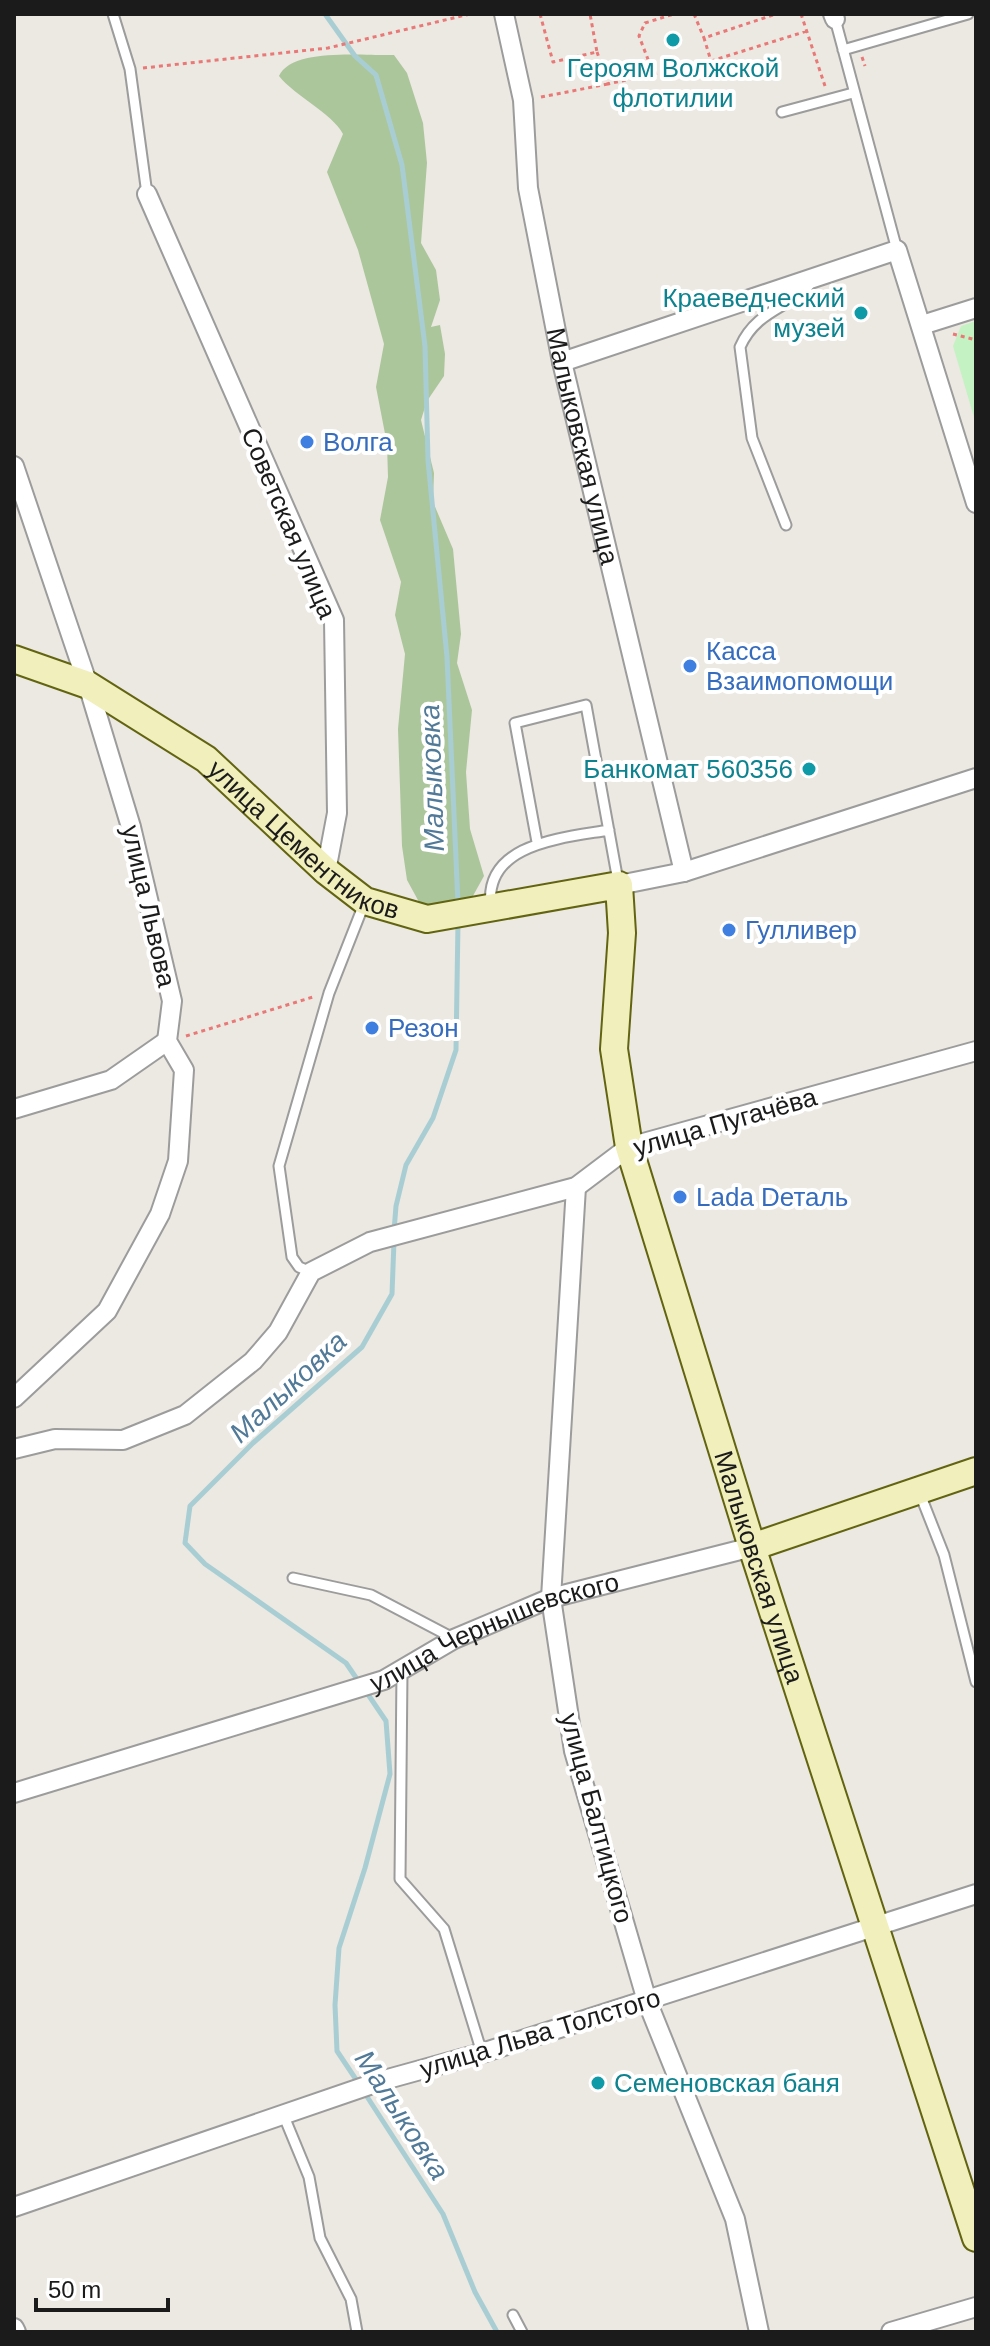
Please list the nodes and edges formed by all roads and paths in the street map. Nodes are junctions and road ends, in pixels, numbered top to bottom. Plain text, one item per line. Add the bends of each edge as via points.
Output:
1 (113, 14) edge
2 (470, 14) edge
3 (504, 14) edge
4 (540, 14) edge
5 (590, 14) edge
6 (674, 14) edge
7 (694, 14) edge
8 (776, 14) edge
9 (801, 14) edge
10 (968, 14) edge
11 (834, 17) edge
12 (807, 31) junction
13 (704, 38) junction
14 (843, 50) junction
15 (597, 52) junction
16 (711, 61) junction
17 (130, 69) junction
18 (654, 75) junction
19 (608, 84) junction
20 (853, 93) junction
21 (829, 99) junction
22 (523, 100) junction
23 (782, 112) dead end
24 (147, 194) joint
25 (897, 250) junction
26 (814, 278) junction
27 (976, 308) edge
28 (922, 325) junction
29 (942, 331) dead end
30 (976, 340) edge
31 (562, 362) junction
32 (14, 466) edge
33 (976, 503) edge
34 (786, 525) dead end
35 (14, 659) edge
36 (88, 685) junction
37 (976, 778) edge
38 (609, 830) junction
39 (537, 842) junction
40 (326, 871) junction
41 (684, 872) junction
42 (619, 885) junction
43 (365, 901) junction
44 (483, 910) junction
45 (329, 993) junction
46 (167, 1041) junction
47 (976, 1051) edge
48 (14, 1109) edge
49 (629, 1147) junction
50 (576, 1187) junction
51 (311, 1272) junction
52 (14, 1398) edge
53 (14, 1449) edge
54 (976, 1471) edge
55 (918, 1490) junction
56 (752, 1547) junction
57 (293, 1578) dead end
58 (551, 1598) junction
59 (454, 1639) junction
60 (402, 1670) junction
61 (976, 1682) edge
62 (14, 1793) edge
63 (976, 1894) edge
64 (877, 1927) junction
65 (647, 2001) junction
66 (482, 2053) junction
67 (283, 2114) junction
68 (14, 2207) edge
69 (976, 2238) edge
70 (976, 2307) edge
71 (513, 2315) dead end
72 (357, 2332) edge
73 (522, 2332) edge
74 (759, 2332) edge
75 (891, 2332) edge

1 - 17 lane
2 - 17 path via 328,48
3 - 22 street, Малыковская улица
4 - 15 path via 553,62
5 - 15 path
6 - 18 path via 645,23 639,36
7 - 13 path
8 - 13 path
9 - 12 path
10 - 14 lane
11 - 14 lane
12 - 16 path
12 - 21 path
13 - 16 path
14 - 20 lane
15 - 19 path
16 - 18 path
17 - 24 lane
18 - 19 path
19 - 22 path
20 - 21 lane
20 - 25 lane
21 - 23 lane
22 - 31 street, Малыковская улица via 528,188
24 - 40 street, Советская улица via 334,620 337,813
25 - 26 street
25 - 28 street
26 - 31 street
26 - 34 lane via 806,292 773,307 746,333 740,347 752,438
27 - 28 street
28 - 33 street
29 - 30 path
31 - 41 street, Малыковская улица
32 - 36 street, улица Львова
35 - 36 street, улица Цементников
36 - 40 street, улица Цементников via 206,759
36 - 46 street, улица Львова via 131,827 172,1001
37 - 41 street
38 - 39 lane
38 - 39 lane via 586,705 515,723
38 - 42 lane
39 - 44 lane via 496,871
40 - 43 street, улица Цементников
41 - 42 street
42 - 44 street, улица Цементников
42 - 49 street, Малыковская улица via 622,933 614,1049
43 - 44 street, улица Цементников via 427,919
43 - 45 lane
45 - 46 path
45 - 51 lane via 279,1166 292,1257
46 - 48 street via 111,1080
46 - 52 street via 184,1070 183,1110 178,1161 160,1214 107,1311
47 - 49 street, улица Пугачёва
49 - 50 street, улица Пугачёва
49 - 56 street, Малыковская улица
50 - 51 street, улица Пугачёва via 370,1242
50 - 58 street, улица Балтицкого
51 - 53 street via 278,1332 253,1361 185,1415 123,1440 55,1439
54 - 55 street, улица Чернышевского
55 - 56 street, улица Чернышевского
55 - 61 lane via 944,1555
56 - 58 street, улица Чернышевского
56 - 64 street, Малыковская улица
57 - 59 lane via 371,1595
58 - 59 street, улица Чернышевского
58 - 65 street, улица Балтицкого via 574,1751
59 - 60 street, улица Чернышевского
60 - 62 street, улица Чернышевского via 384,1680
60 - 66 lane via 400,1879 444,1929
63 - 64 street, улица Льва Толстого
64 - 65 street, улица Льва Толстого
64 - 69 street, Малыковская улица
65 - 66 street, улица Льва Толстого
65 - 74 street, улица Балтицкого via 735,2219
66 - 67 street, улица Льва Толстого
67 - 68 street, улица Льва Толстого
67 - 72 lane via 309,2177 320,2238 351,2299
70 - 75 street
71 - 73 lane

